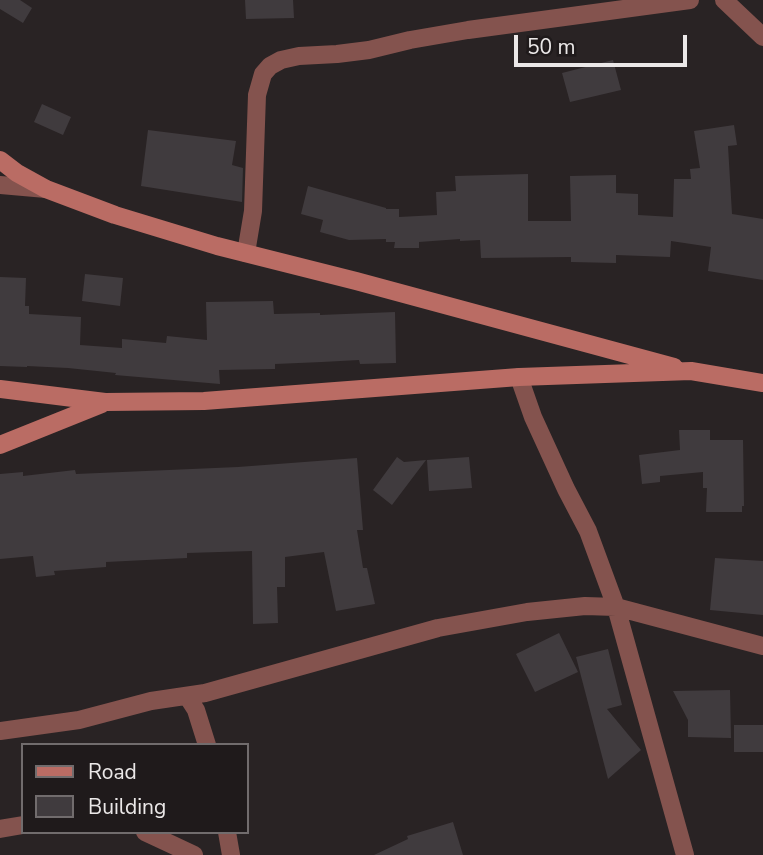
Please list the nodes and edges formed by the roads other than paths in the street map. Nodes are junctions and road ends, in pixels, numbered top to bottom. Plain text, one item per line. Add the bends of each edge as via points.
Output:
1 (690, 0) edge
2 (724, 0) edge
3 (763, 37) edge
4 (0, 160) edge
5 (0, 185) edge
6 (46, 189) junction
7 (246, 253) junction
8 (691, 371) junction
9 (519, 377) junction
10 (763, 383) edge
11 (0, 389) edge
12 (105, 402) junction
13 (0, 445) edge
14 (616, 607) junction
15 (763, 646) edge
16 (187, 696) junction
17 (0, 731) edge
18 (206, 743) edge
19 (21, 825) edge
20 (0, 829) edge
21 (149, 834) edge
22 (227, 834) edge
23 (194, 855) edge
24 (231, 855) edge
25 (685, 855) edge

1 - 7 street via 468,30 369,50 299,56 270,66 257,95 253,211
2 - 3 street
4 - 6 main road
5 - 6 street
6 - 7 main road via 115,215
7 - 8 main road
8 - 9 main road
8 - 10 main road
9 - 12 main road via 204,401
9 - 14 street via 533,417 588,531
11 - 12 main road
12 - 13 main road
14 - 15 street
14 - 16 street via 527,612 438,628
14 - 25 street
16 - 17 street via 79,720
16 - 18 street
19 - 20 street
21 - 23 street
22 - 24 street

